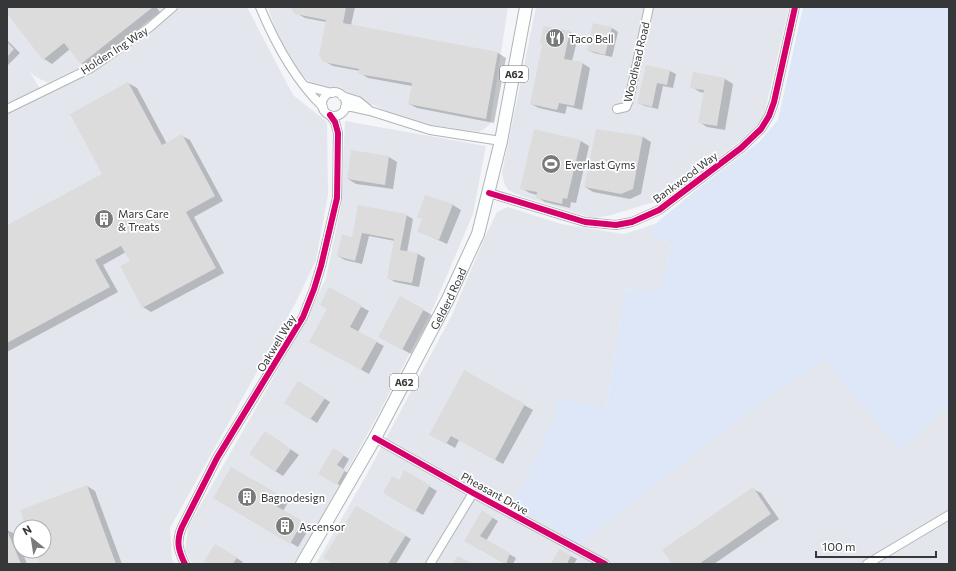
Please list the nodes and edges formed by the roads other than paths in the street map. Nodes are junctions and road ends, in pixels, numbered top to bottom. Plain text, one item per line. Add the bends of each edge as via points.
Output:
1 (173, 7) edge
2 (260, 7) edge
3 (526, 7) edge
4 (649, 7) edge
5 (795, 7) edge
6 (305, 86) junction
7 (332, 93) junction
8 (342, 96) junction
9 (323, 107) junction
10 (7, 109) edge
11 (617, 109) dead end
12 (344, 110) junction
13 (370, 111) junction
14 (330, 115) junction
15 (338, 133) junction
16 (501, 141) junction
17 (489, 193) junction
18 (375, 438) junction
19 (473, 493) junction
20 (949, 515) edge
21 (184, 564) edge
22 (302, 564) edge
23 (430, 564) edge
24 (605, 564) edge
25 (866, 564) edge

1 - 10 street, Holden Ing Way via 150,27 91,68
2 - 6 street via 293,73
3 - 16 main road, Gelderd Road / A62
4 - 11 street, Woodhead Road via 629,100 626,107
5 - 17 street, Bankwood Way via 774,102 762,129 659,210 624,224 585,222
6 - 7 street
6 - 9 street
7 - 8 street
7 - 9 street via 326,96
8 - 12 street via 346,103
8 - 13 street via 358,101
9 - 14 street
12 - 13 street via 352,107
12 - 14 street via 337,116
12 - 15 street, Oakwell Way
13 - 16 street via 430,130
14 - 15 street, Oakwell Way
15 - 21 street, Oakwell Way via 337,198 314,289 303,318 218,458 182,527 178,536
16 - 17 main road, Gelderd Road / A62
17 - 18 main road, Gelderd Road / A62 via 478,234 448,299
18 - 19 street, Pheasant Drive
18 - 22 main road, Gelderd Road / A62
19 - 23 street
19 - 24 street, Pheasant Drive
20 - 25 street

